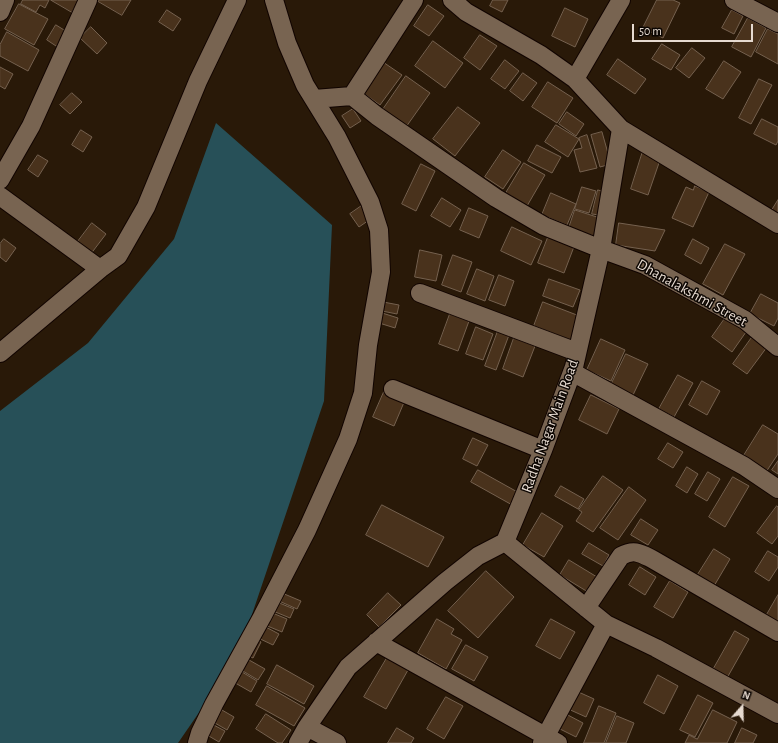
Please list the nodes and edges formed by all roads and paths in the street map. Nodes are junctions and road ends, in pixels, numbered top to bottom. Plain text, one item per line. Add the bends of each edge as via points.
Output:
1 (5, 0) edge
2 (88, 0) edge
3 (237, 0) edge
4 (274, 0) edge
5 (414, 0) edge
6 (452, 0) edge
7 (621, 0) edge
8 (734, 0) edge
9 (0, 12) edge
10 (778, 23) edge
11 (574, 79) junction
12 (352, 96) junction
13 (314, 99) junction
14 (621, 129) junction
15 (0, 180) edge
16 (0, 196) edge
17 (778, 224) edge
18 (601, 249) junction
19 (100, 269) junction
20 (420, 293) dead end
21 (778, 347) edge
22 (577, 352) junction
23 (0, 353) edge
24 (572, 372) junction
25 (393, 389) dead end
26 (543, 450) junction
27 (778, 490) edge
28 (505, 542) junction
29 (586, 608) junction
30 (606, 624) junction
31 (778, 632) edge
32 (376, 642) junction
33 (778, 714) edge
34 (307, 727) junction
35 (548, 741) edge
36 (197, 743) edge
37 (298, 743) edge
38 (337, 743) edge

1 - 9 street
2 - 15 street via 31,126
3 - 19 street via 198,81 146,206 118,256
4 - 13 street via 287,43 305,85
5 - 12 street
6 - 11 street via 466,12 541,54
7 - 11 street
8 - 10 street
11 - 14 street
12 - 13 street
12 - 18 street, Dhanalakshmi Street via 496,198 544,226
13 - 36 street via 337,137 370,202 379,230 381,272 368,345 363,393 348,438 307,530 214,704
14 - 17 street
14 - 18 street, Radha Nagar Main Road
16 - 19 street
18 - 21 street, Dhanalakshmi Street via 645,265 732,312
18 - 22 street, Radha Nagar Main Road
19 - 23 street
20 - 22 street
22 - 24 street, Radha Nagar Main Road
24 - 26 street, Radha Nagar Main Road
24 - 27 street via 744,466
25 - 26 street
26 - 28 street, Radha Nagar Main Road
28 - 29 street
28 - 32 street via 478,556
29 - 30 street
29 - 31 street via 621,556 628,552 638,552
30 - 33 street
30 - 35 street
32 - 34 street via 348,667
32 - 35 street
34 - 37 street
34 - 38 street

